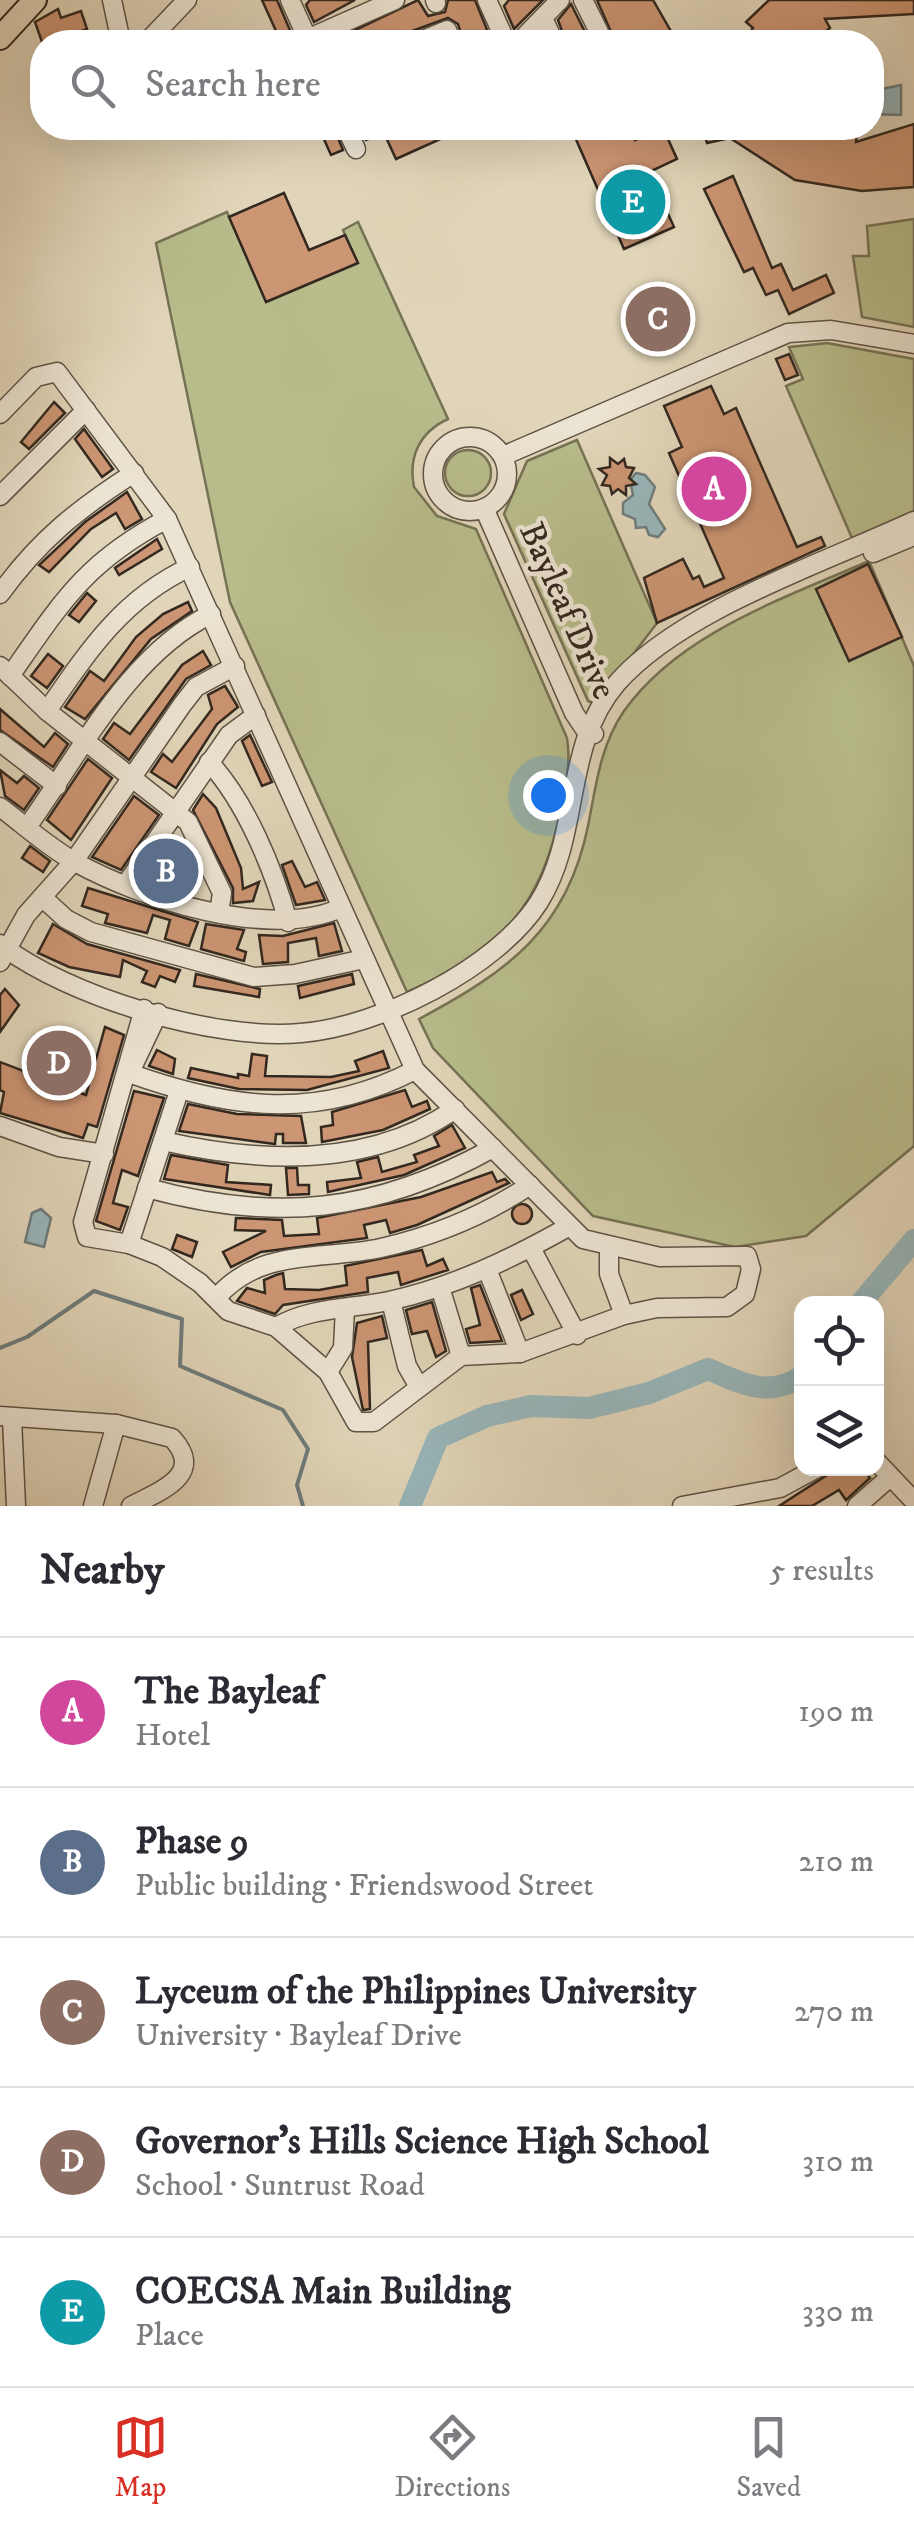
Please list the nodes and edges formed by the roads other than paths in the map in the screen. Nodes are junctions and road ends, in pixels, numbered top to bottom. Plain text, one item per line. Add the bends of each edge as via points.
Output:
1 (35, 0) edge
2 (112, 0) edge
3 (187, 0) edge
4 (364, 0) edge
5 (395, 0) edge
6 (560, 0) edge
7 (583, 0) edge
8 (294, 2) edge
9 (491, 2) edge
10 (543, 18) junction
11 (344, 22) junction
12 (118, 30) edge
13 (159, 30) edge
14 (304, 30) edge
15 (328, 30) edge
16 (502, 30) edge
17 (531, 30) edge
18 (548, 30) edge
19 (598, 30) edge
20 (0, 38) edge
21 (352, 140) edge
22 (356, 149) dead end
23 (914, 344) edge
24 (86, 410) junction
25 (0, 414) edge
26 (503, 456) junction
27 (134, 473) junction
28 (0, 496) edge
29 (484, 508) junction
30 (167, 519) junction
31 (914, 522) edge
32 (914, 536) edge
33 (190, 567) junction
34 (0, 594) edge
35 (211, 614) junction
36 (236, 666) junction
37 (5, 671) edge
38 (47, 710) junction
39 (256, 715) junction
40 (591, 733) junction
41 (0, 742) edge
42 (87, 742) junction
43 (209, 762) junction
44 (132, 778) junction
45 (57, 786) junction
46 (0, 807) edge
47 (176, 810) junction
48 (27, 827) junction
49 (74, 861) junction
50 (126, 884) junction
51 (41, 901) junction
52 (341, 908) junction
53 (219, 913) junction
54 (288, 922) junction
55 (4, 958) edge
56 (364, 959) junction
57 (388, 1013) junction
58 (149, 1016) junction
59 (415, 1070) junction
60 (129, 1073) junction
61 (179, 1091) junction
62 (455, 1109) junction
63 (0, 1126) edge
64 (163, 1140) junction
65 (493, 1148) junction
66 (104, 1154) junction
67 (530, 1186) junction
68 (148, 1188) junction
69 (568, 1227) junction
70 (129, 1244) junction
71 (610, 1246) junction
72 (531, 1248) junction
73 (487, 1269) junction
74 (440, 1286) junction
75 (217, 1297) junction
76 (390, 1300) junction
77 (344, 1308) junction
78 (624, 1315) junction
79 (276, 1327) junction
80 (577, 1335) junction
81 (520, 1353) junction
82 (461, 1356) junction
83 (328, 1372) junction
84 (419, 1386) junction
85 (6, 1418) edge
86 (116, 1424) junction
87 (884, 1470) edge
88 (803, 1476) edge
89 (890, 1477) junction
90 (914, 1501) edge
91 (16, 1506) edge
92 (93, 1506) edge
93 (131, 1506) edge
94 (682, 1506) edge
95 (857, 1506) edge

1 - 20 main road
2 - 12 street
3 - 13 street
4 - 11 street
5 - 11 street
6 - 10 street
7 - 19 street
8 - 14 street
9 - 16 street
10 - 17 street
10 - 18 street
11 - 15 street
21 - 22 street
23 - 26 street via 831,330 788,332
24 - 25 street via 51,371 36,377
24 - 27 street
24 - 28 street
26 - 29 street via 505,486
26 - 29 street via 470,436 448,443 435,461 433,478 442,499 462,510
27 - 30 street
27 - 34 street via 64,520
29 - 40 street, Bayleaf Drive
30 - 33 street
30 - 37 street via 96,562
31 - 40 street via 674,632 616,684
32 - 40 street via 680,640 624,690
33 - 35 street
33 - 38 street via 117,615
35 - 36 street
35 - 42 street via 162,644
36 - 39 street
36 - 44 street via 196,687
37 - 38 street
38 - 42 street
39 - 43 street via 228,735
39 - 52 street
40 - 57 street via 556,862 530,916 475,968
41 - 45 street
42 - 44 street
42 - 45 street
43 - 47 street
43 - 54 street via 229,786
44 - 47 street
44 - 49 street
45 - 48 street
46 - 48 street
47 - 50 street
47 - 53 street via 194,828 222,893
48 - 49 street
49 - 50 street
49 - 51 street
50 - 53 street
51 - 55 street
51 - 56 street via 91,932 254,977
52 - 54 street
52 - 56 street
53 - 54 street
55 - 58 street via 70,995
56 - 57 street
57 - 58 street via 301,1034
57 - 59 street
58 - 60 street via 132,1044
59 - 61 street via 333,1102 242,1103
59 - 62 street
60 - 61 street
60 - 66 street
61 - 64 street
62 - 64 street via 374,1143 297,1157 264,1159
62 - 65 street
63 - 66 street
64 - 68 street
65 - 67 street
65 - 68 street via 417,1183 334,1205 225,1207
66 - 70 street via 84,1230 95,1240
67 - 69 street
67 - 75 street via 420,1238 257,1265
68 - 70 street
69 - 71 street
69 - 72 street
70 - 75 street via 176,1264
71 - 78 street via 609,1274
71 - 78 street via 674,1258 747,1256 750,1281 736,1305
72 - 73 street
72 - 80 street
73 - 74 street
73 - 81 street
74 - 76 street
74 - 82 street
75 - 79 street via 228,1311
76 - 77 street
76 - 84 street
77 - 79 street via 302,1314
77 - 83 street via 343,1348
78 - 80 street
79 - 83 street
80 - 81 street
81 - 82 street
82 - 84 street
83 - 84 street via 350,1415 366,1424
85 - 86 street
85 - 91 street
86 - 92 street
86 - 93 street via 172,1438 185,1460 176,1482
87 - 89 street
88 - 94 street via 780,1488
89 - 90 street
89 - 95 street

